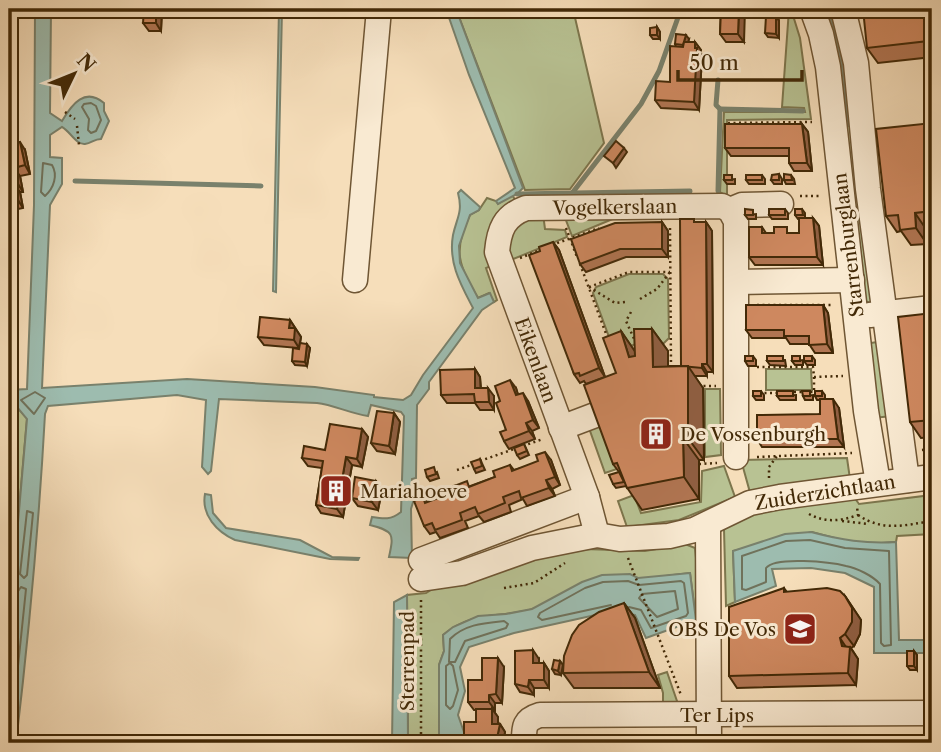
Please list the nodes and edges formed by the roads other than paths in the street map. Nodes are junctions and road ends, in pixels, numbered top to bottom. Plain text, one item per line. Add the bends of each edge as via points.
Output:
1 (379, 9) edge
2 (812, 9) edge
3 (842, 9) edge
4 (781, 204) dead end
5 (730, 210) junction
6 (504, 222) joint
7 (355, 280) dead end
8 (852, 280) junction
9 (737, 294) junction
10 (932, 308) edge
11 (849, 311) junction
12 (884, 313) junction
13 (598, 414) edge
14 (562, 430) junction
15 (736, 457) road end
16 (932, 477) edge
17 (907, 480) junction
18 (878, 483) junction
19 (587, 497) junction
20 (708, 524) junction
21 (597, 535) junction
22 (932, 713) edge
23 (697, 715) junction
24 (524, 743) edge
25 (709, 743) edge

1 - 7 street
2 - 8 street, Starrenburglaan via 828,68
3 - 12 street, Starrenburglaan via 856,63
4 - 5 street, Vogelkerslaan via 742,205
5 - 6 street, Vogelkerslaan via 722,206 526,208
5 - 9 street via 736,221
6 - 14 street, Eikenlaan via 496,252
8 - 9 street
8 - 11 street, Starrenburglaan
9 - 15 street via 729,376
10 - 12 street
11 - 12 street
11 - 18 street, Starrenburglaan
12 - 17 street, Starrenburglaan
13 - 14 street
14 - 19 street, Eikenlaan
16 - 17 street, Zuiderzichtlaan
17 - 18 street, Zuiderzichtlaan
18 - 20 street, Zuiderzichtlaan via 750,503
19 - 21 street, Eikenlaan
19 - 21 street, Zuiderzichtlaan via 421,569 462,573 532,548
20 - 21 street, Zuiderzichtlaan via 669,536 620,539
20 - 23 street
22 - 23 street, Ter Lips
23 - 24 street, Ter Lips via 540,715 524,725
23 - 25 street

